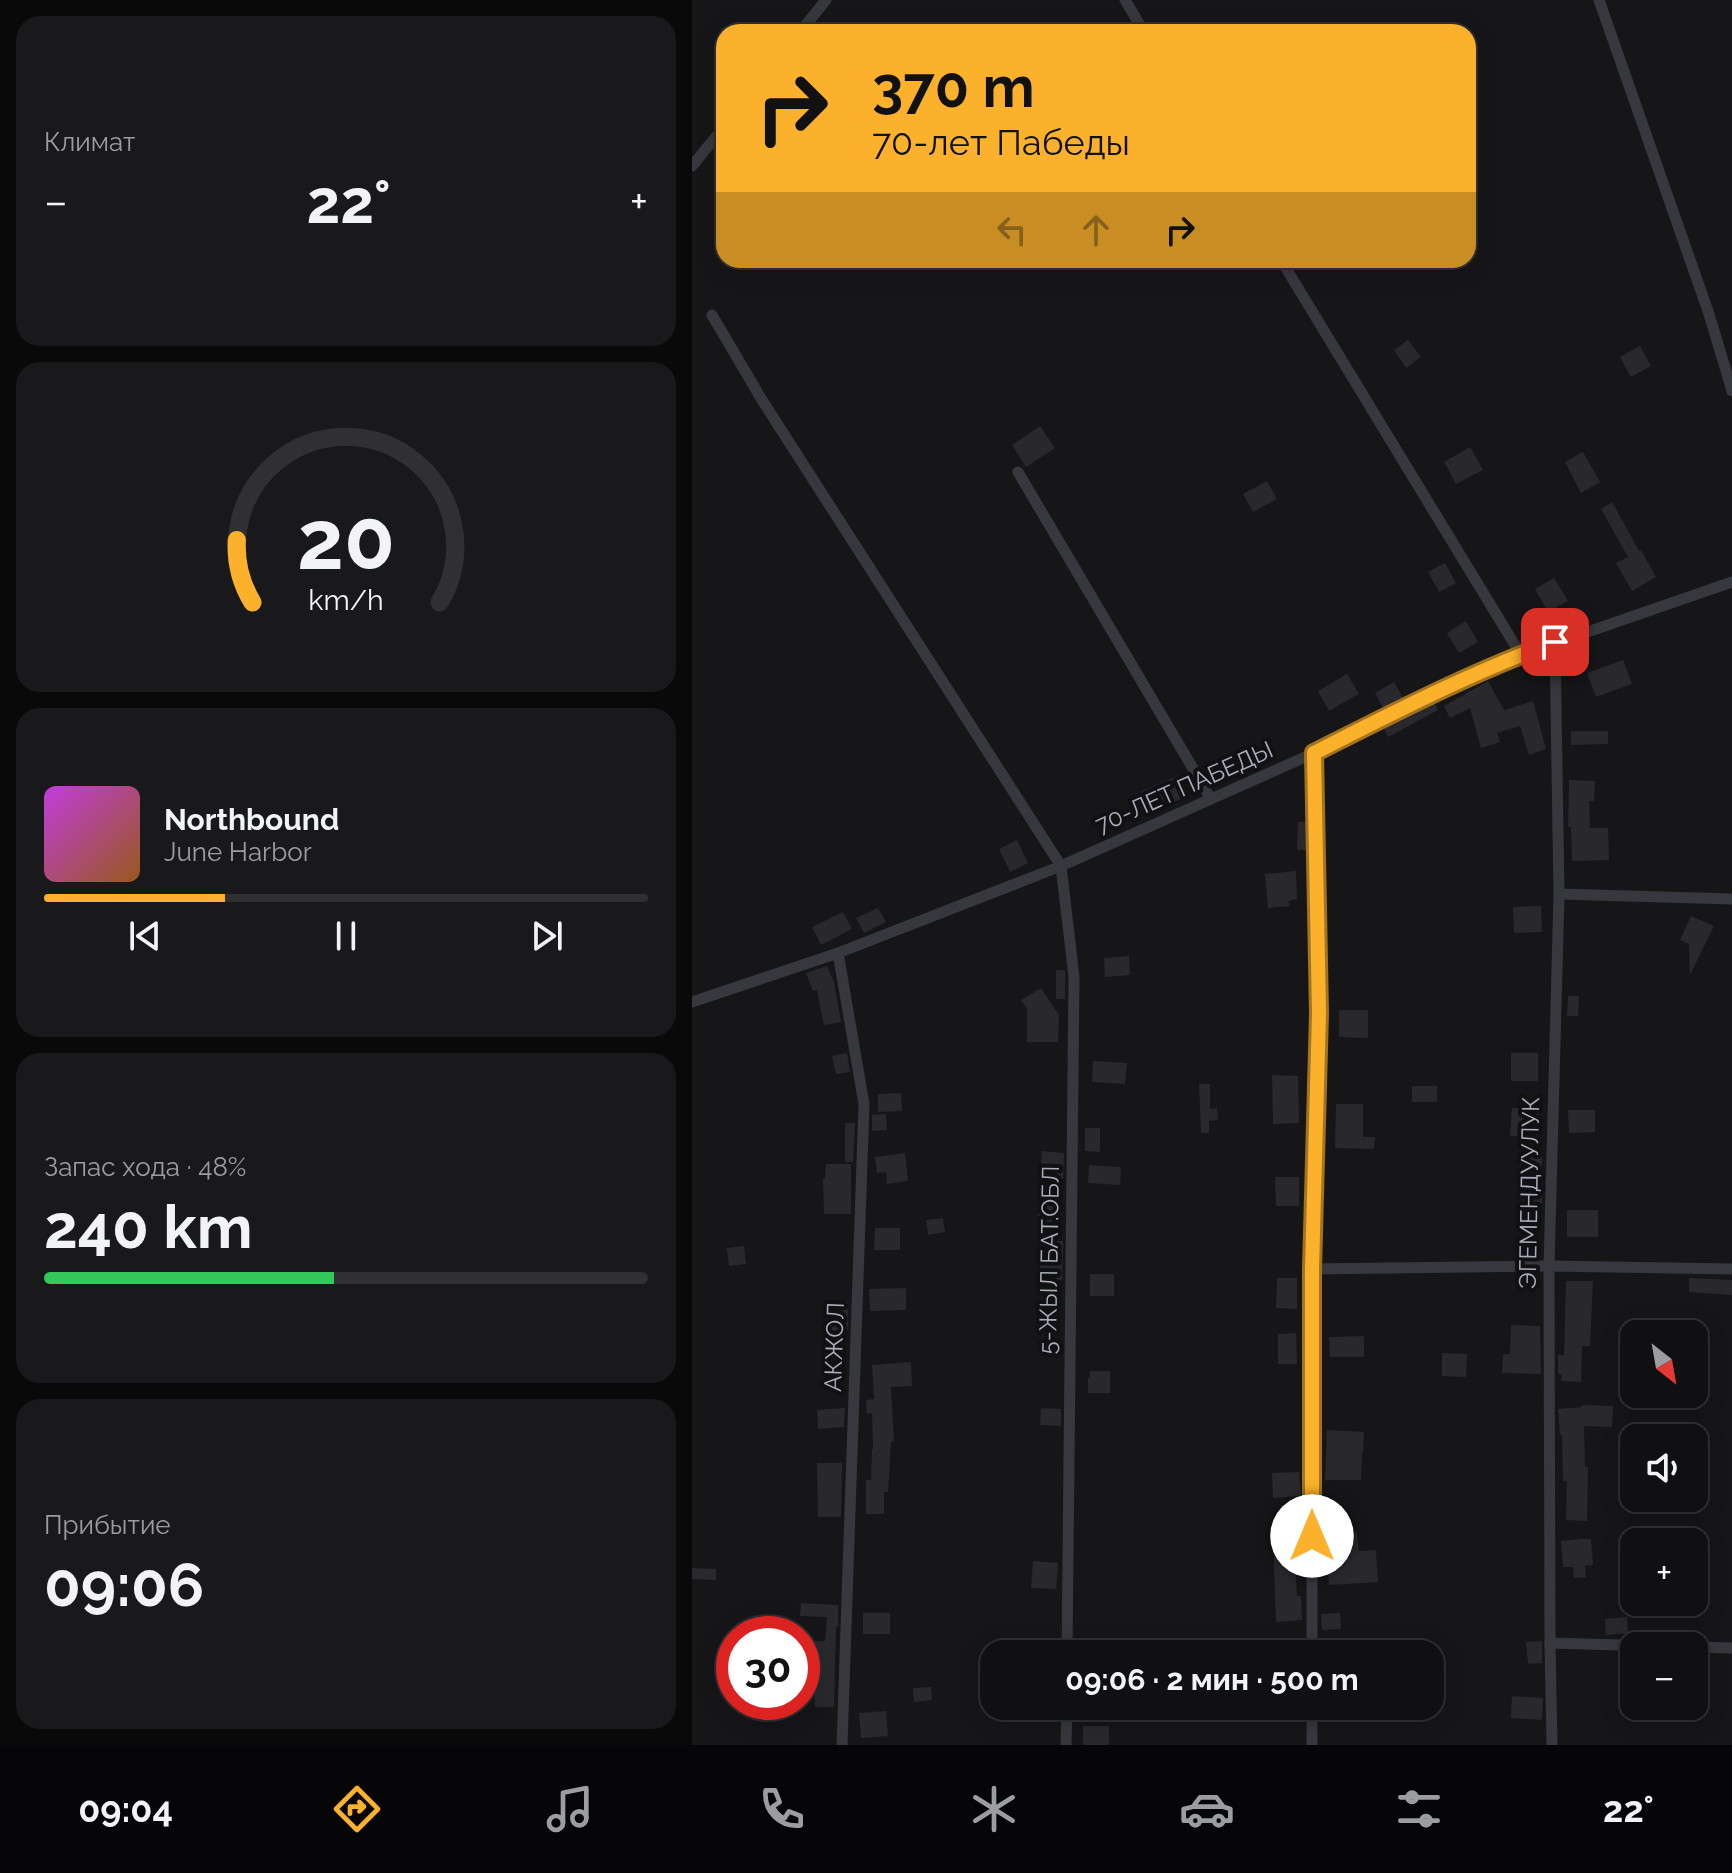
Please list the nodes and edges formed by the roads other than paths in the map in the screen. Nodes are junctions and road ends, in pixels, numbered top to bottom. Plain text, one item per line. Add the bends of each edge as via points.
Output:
1 (826, 0) edge
2 (1125, 0) edge
3 (1599, 0) edge
4 (806, 24) edge
5 (1139, 24) edge
6 (716, 137) edge
7 (692, 166) edge
8 (1286, 268) edge
9 (712, 315) dead end
10 (1732, 391) edge
11 (1018, 472) dead end
12 (1732, 582) edge
13 (1555, 642) junction
14 (1521, 655) junction
15 (1314, 753) junction
16 (1211, 799) junction
17 (1061, 866) junction
18 (1559, 894) junction
19 (1732, 899) edge
20 (838, 953) junction
21 (692, 1002) edge
22 (1549, 1266) junction
23 (1312, 1269) junction
24 (1732, 1269) edge
25 (1067, 1640) edge
26 (1312, 1640) edge
27 (1550, 1643) junction
28 (1620, 1645) edge
29 (1708, 1647) edge
30 (1732, 1648) edge
31 (1067, 1720) edge
32 (1312, 1720) edge
33 (842, 1745) edge
34 (1066, 1745) edge
35 (1312, 1745) edge
36 (1552, 1745) edge

1 - 4 street
2 - 5 street
3 - 10 street
6 - 7 street
8 - 14 street
9 - 17 street
11 - 16 street
12 - 13 street, 70-ЛЕТ ПАБЕДЫ
13 - 14 street, 70-ЛЕТ ПАБЕДЫ
13 - 18 street, ЭГЕМЕНДУУЛУК
14 - 15 street, 70-ЛЕТ ПАБЕДЫ
15 - 16 street, 70-ЛЕТ ПАБЕДЫ
15 - 23 street via 1319,1013
16 - 17 street, 70-ЛЕТ ПАБЕДЫ
17 - 20 street, 70-ЛЕТ ПАБЕДЫ
17 - 25 street, 5-ЖЫЛ БАТ.ОБЛ via 1074,977
18 - 19 street
18 - 22 street, ЭГЕМЕНДУУЛУК
20 - 21 street, 70-ЛЕТ ПАБЕДЫ
20 - 33 street, АКЖОЛ via 864,1104
22 - 23 street
22 - 24 street
22 - 27 street, ЭГЕМЕНДУУЛУК
23 - 26 street
27 - 28 street
27 - 36 street, ЭГЕМЕНДУУЛУК
29 - 30 street
31 - 34 street
32 - 35 street

